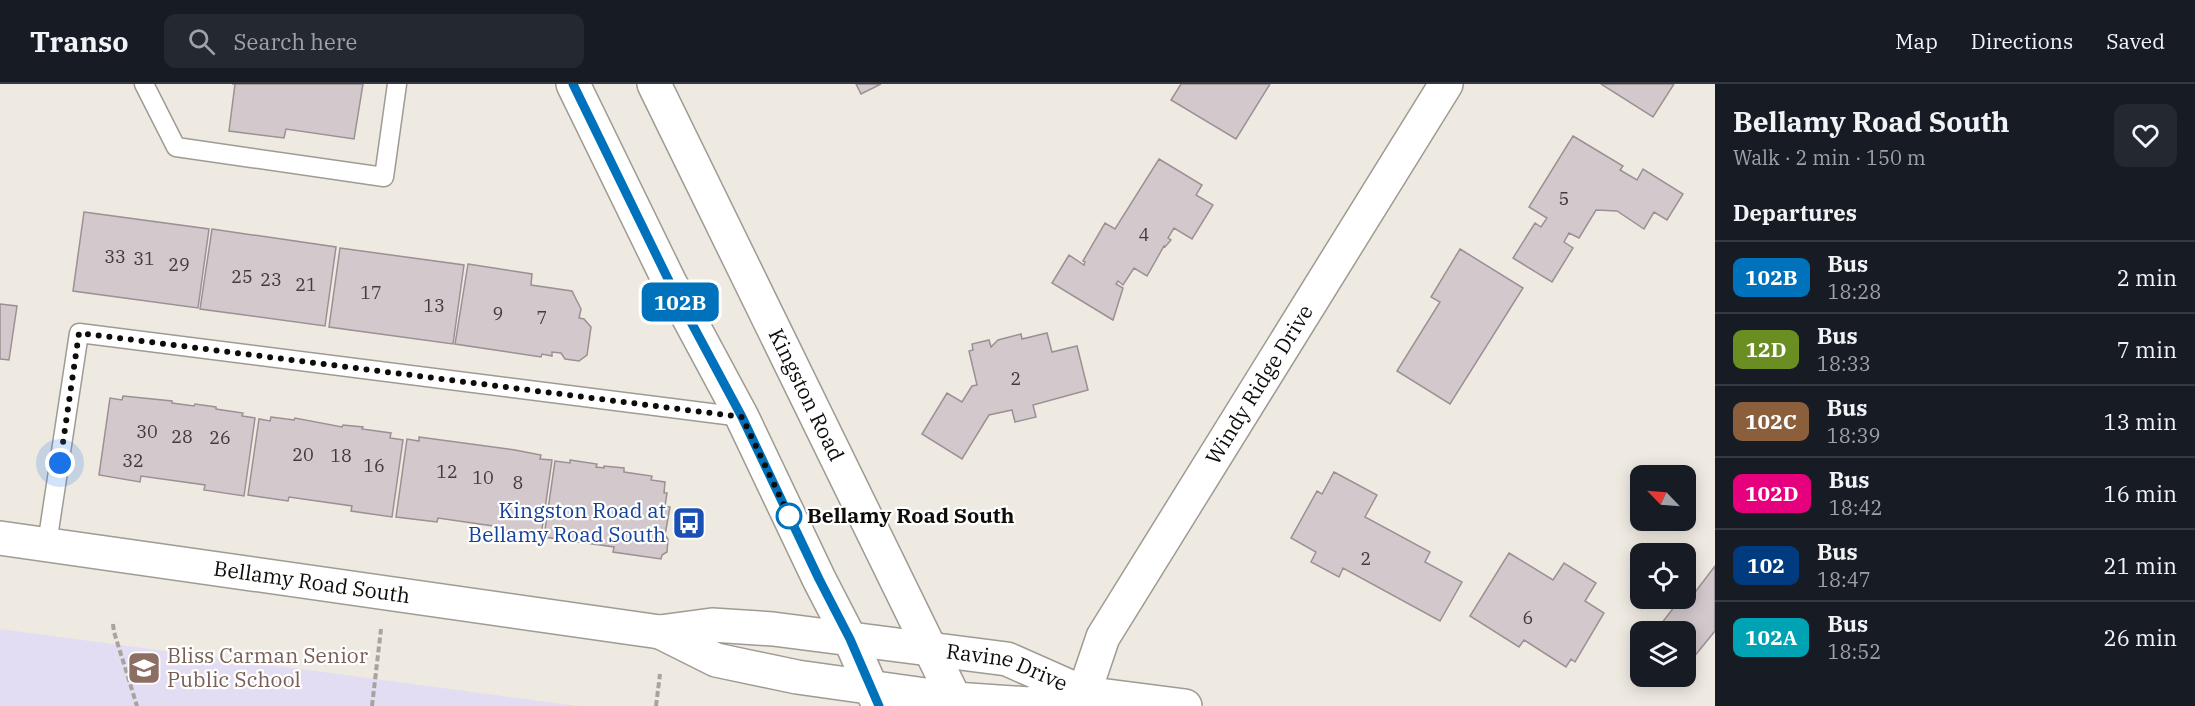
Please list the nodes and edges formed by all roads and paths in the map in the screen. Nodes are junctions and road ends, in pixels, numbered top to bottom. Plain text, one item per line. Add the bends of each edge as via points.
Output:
1 (144, 84) edge
2 (397, 84) edge
3 (573, 84) edge
4 (654, 84) edge
5 (1446, 84) edge
6 (742, 417) junction
7 (0, 538) edge
8 (47, 544) junction
9 (385, 592) junction
10 (113, 624) dead end
11 (660, 632) junction
12 (850, 639) junction
13 (929, 650) junction
14 (1084, 693) junction
15 (875, 697) edge
16 (956, 702) edge
17 (137, 706) edge
18 (372, 706) edge
19 (1185, 706) edge

1 - 2 lane via 176,147 384,177
3 - 6 street via 669,281
4 - 13 street, Kingston Road
5 - 14 street, Windy Ridge Drive via 1103,637
6 - 8 lane via 79,333
6 - 12 street
7 - 8 street, Bellamy Road South
8 - 9 street, Bellamy Road South
9 - 11 street, Bellamy Road South
9 - 18 path
10 - 17 path
11 - 12 street, Bellamy Road South via 712,625
11 - 15 street, Bellamy Road South via 716,660
12 - 13 street, Bellamy Road South
12 - 15 street
13 - 14 street, Ravine Drive via 1007,659
13 - 16 street, Kingston Road
14 - 16 street, Ravine Drive via 1029,704
14 - 19 street, Ravine Drive
15 - 16 street, Bellamy Road South

